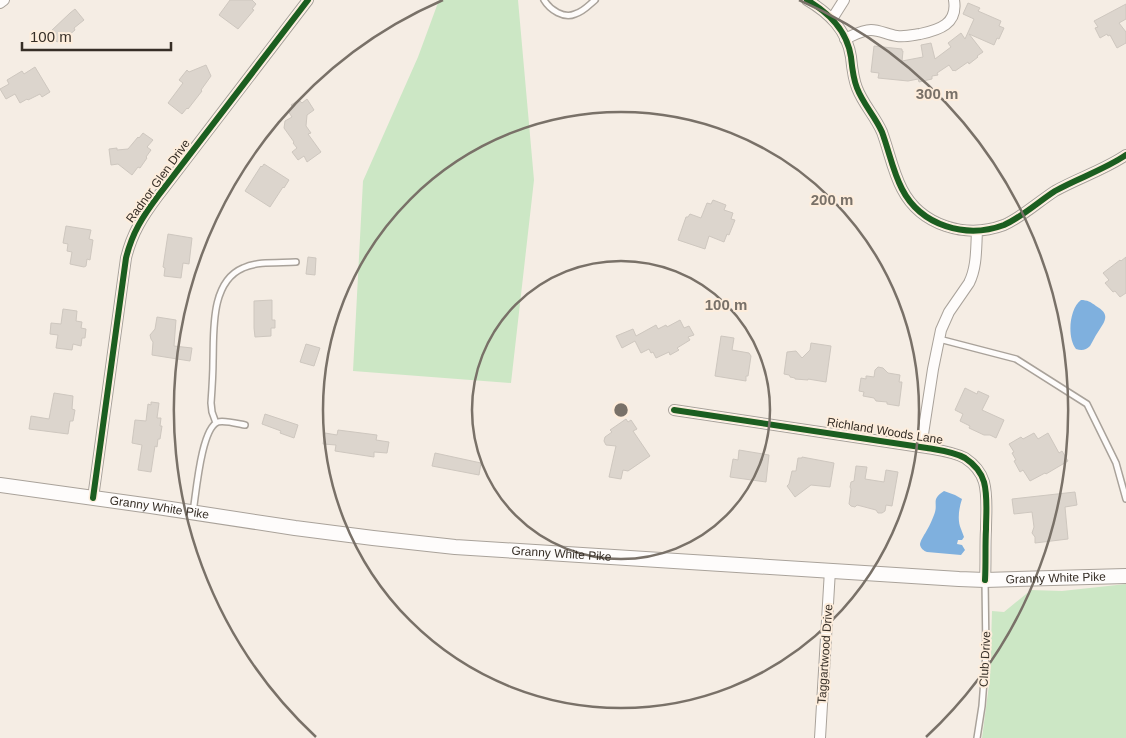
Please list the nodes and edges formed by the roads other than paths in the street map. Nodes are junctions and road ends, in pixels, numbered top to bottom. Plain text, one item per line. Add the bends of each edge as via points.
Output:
1 (4, 0) edge
2 (308, 0) edge
3 (544, 0) edge
4 (595, 0) edge
5 (807, 0) edge
6 (844, 0) edge
7 (954, 0) edge
8 (0, 3) edge
9 (832, 18) junction
10 (845, 39) junction
11 (1125, 160) edge
12 (977, 231) junction
13 (296, 262) dead end
14 (938, 338) junction
15 (674, 410) dead end
16 (216, 424) junction
17 (246, 425) dead end
18 (921, 447) junction
19 (0, 485) edge
20 (93, 498) junction
21 (1126, 499) edge
22 (193, 512) junction
23 (830, 570) junction
24 (1126, 576) edge
25 (985, 580) junction
26 (820, 738) edge
27 (977, 738) edge

1 - 8 street
2 - 20 street, Radnor Glen Drive via 158,196 132,238
3 - 4 lane via 554,10 572,15
5 - 9 street
6 - 9 street
7 - 10 street via 953,15 939,29 901,36 869,30
9 - 10 street
10 - 12 street via 856,86 882,132 905,194 923,215 937,223
11 - 12 street via 1063,186 1012,221
12 - 14 street via 972,276 945,318
13 - 16 lane via 245,267 232,275 221,292 213,329 211,403
14 - 18 street
14 - 21 lane via 1016,359 1087,404 1116,463
15 - 18 street, Richland Woods Lane
16 - 17 lane
16 - 22 lane via 203,449
18 - 25 street, Richland Woods Lane via 960,456 973,464 981,476 986,496
19 - 20 main road, Granny White Pike
20 - 22 main road, Granny White Pike
22 - 23 main road, Granny White Pike via 455,547
23 - 25 main road, Granny White Pike
23 - 26 street, Taggartwood Drive
24 - 25 main road, Granny White Pike
25 - 27 lane, Club Drive via 986,654

